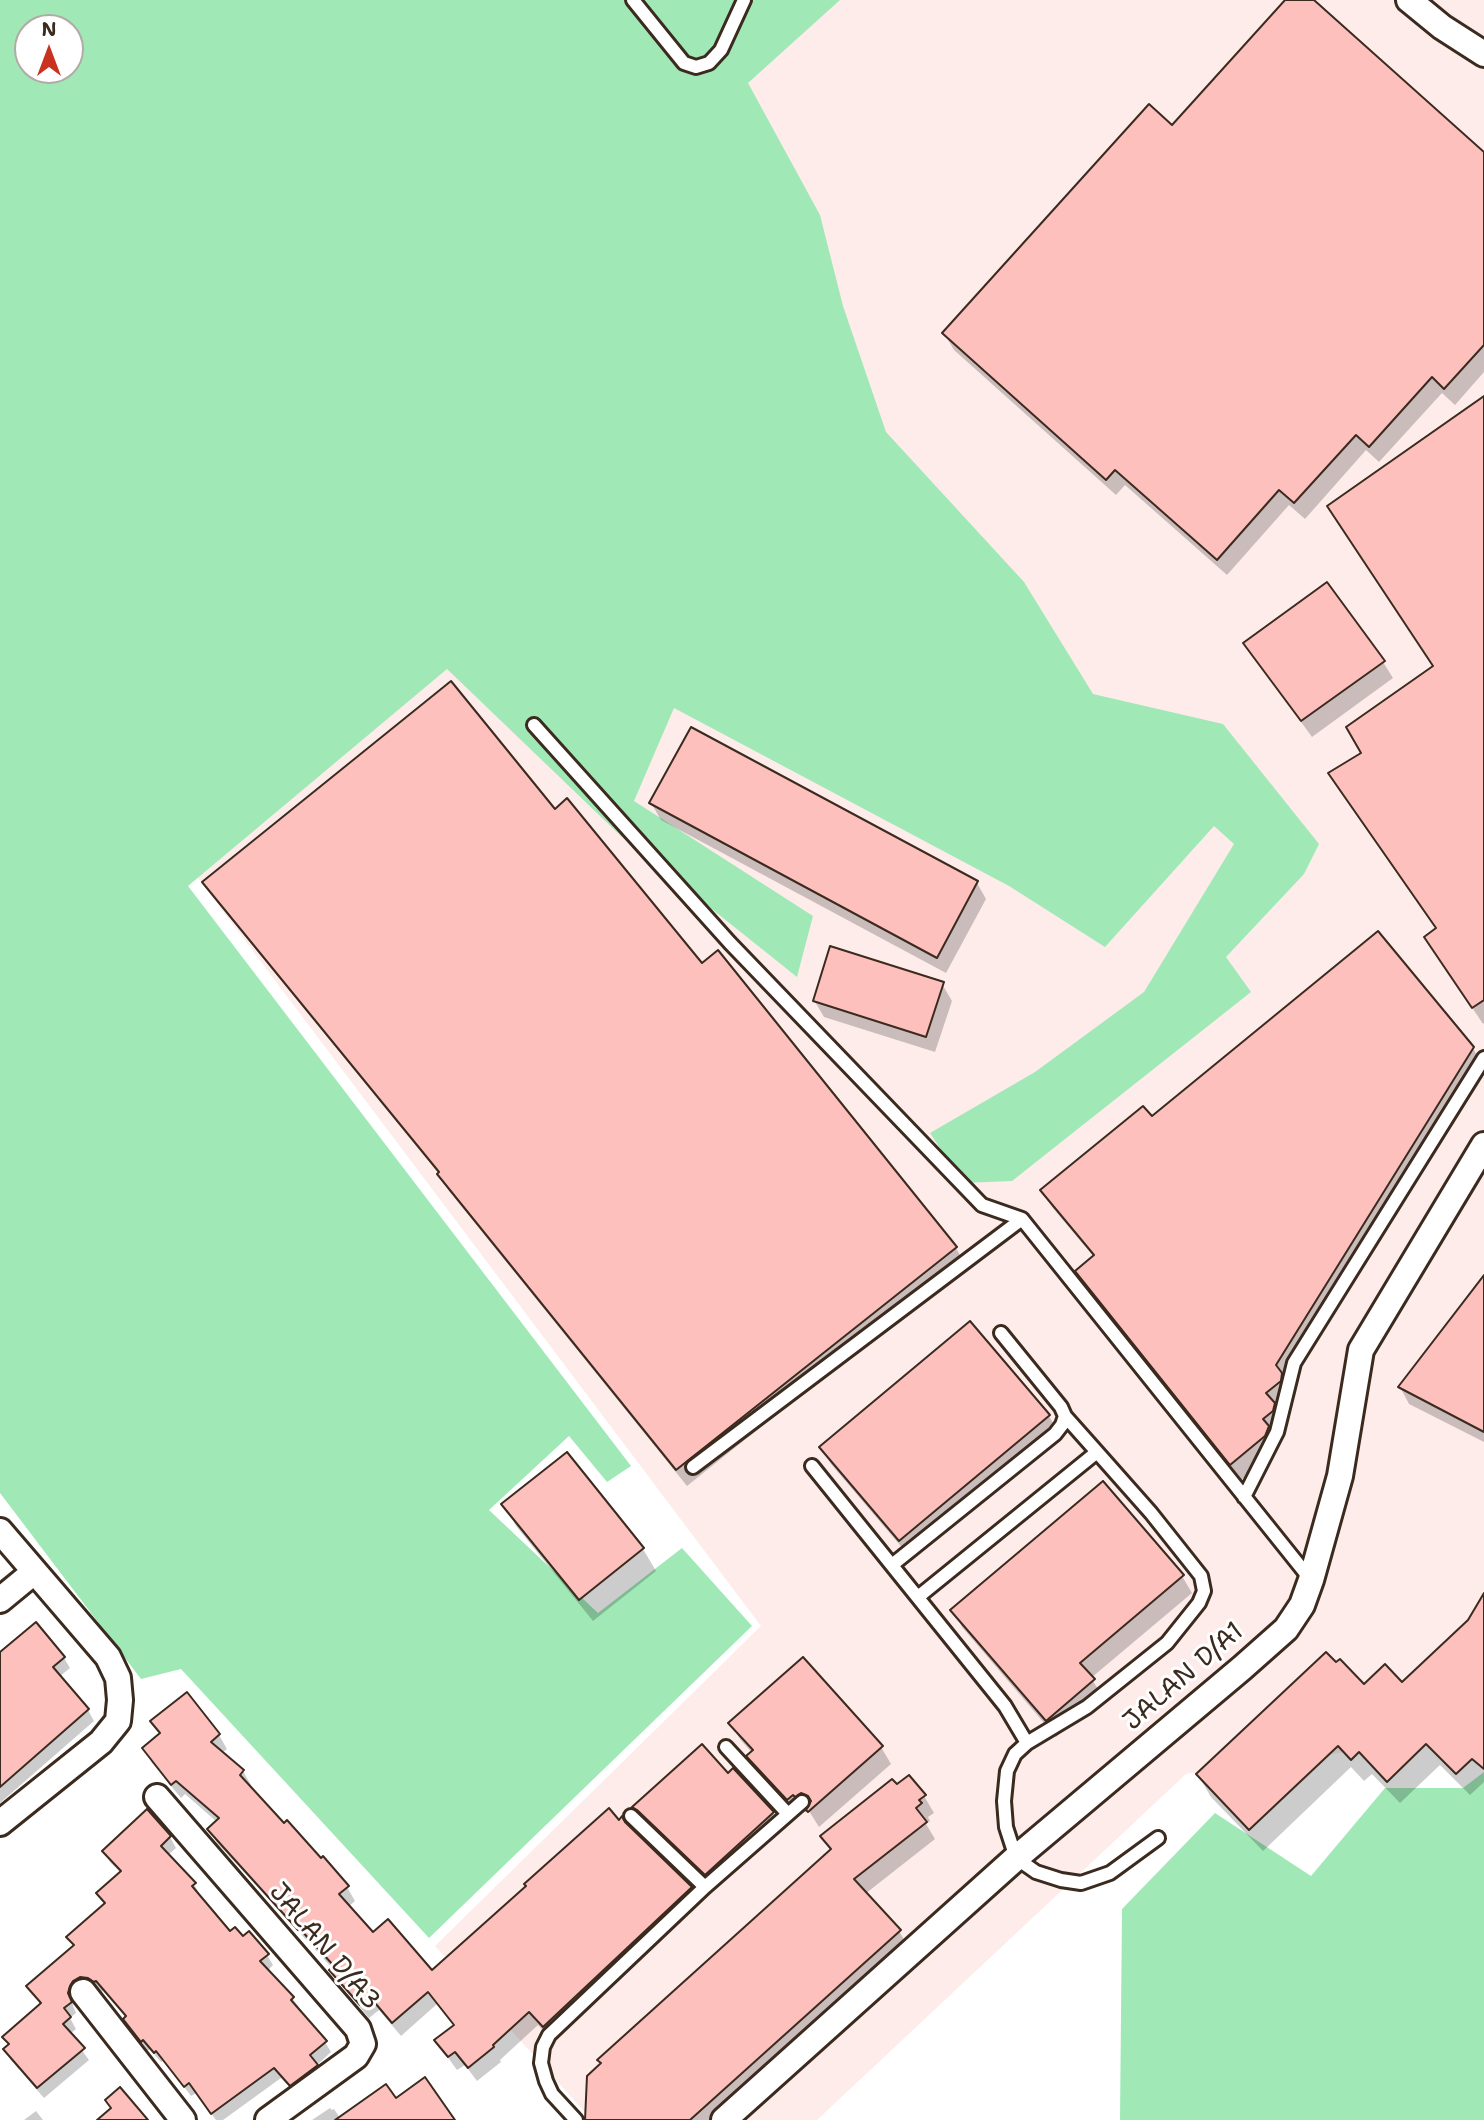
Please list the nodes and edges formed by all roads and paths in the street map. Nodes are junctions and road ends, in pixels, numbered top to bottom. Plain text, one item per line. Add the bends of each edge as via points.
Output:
1 (633, 0) edge
2 (744, 0) edge
3 (1412, 1) edge
4 (1484, 54) edge
5 (534, 725) dead end
6 (1484, 1058) edge
7 (1484, 1145) edge
8 (1022, 1219) junction
9 (1001, 1333) dead end
10 (1065, 1416) junction
11 (1097, 1452) junction
12 (811, 1466) dead end
13 (693, 1467) dead end
14 (1244, 1497) junction
15 (0, 1531) edge
16 (892, 1565) junction
17 (34, 1572) junction
18 (1311, 1580) junction
19 (918, 1597) junction
20 (0, 1600) edge
21 (1027, 1743) junction
22 (726, 1747) dead end
23 (157, 1797) dead end
24 (802, 1802) dead end
25 (788, 1814) junction
26 (631, 1816) dead end
27 (0, 1823) edge
28 (1158, 1838) dead end
29 (1016, 1858) junction
30 (705, 1887) junction
31 (83, 1992) dead end
32 (183, 2120) edge
33 (268, 2120) edge
34 (576, 2120) edge
35 (724, 2120) edge

1 - 2 lane via 684,63 696,67 709,63 720,50
3 - 4 street
5 - 8 lane via 730,943 982,1205
6 - 14 lane via 1294,1363 1277,1432
7 - 18 street, JALAN D/A1 via 1361,1350 1340,1476
8 - 13 lane
8 - 14 lane
9 - 10 lane
10 - 11 lane
10 - 16 lane via 1055,1434
11 - 19 lane
11 - 21 lane via 1201,1576 1204,1591 1167,1643 1087,1707
12 - 16 lane
14 - 18 lane
15 - 17 street
16 - 19 lane
17 - 20 street
17 - 27 street via 108,1657 118,1678 118,1721 101,1742
18 - 29 street, JALAN D/A1 via 1286,1629
19 - 21 lane via 1005,1706
21 - 29 lane via 1007,1770 1004,1801 1006,1828
22 - 25 lane
23 - 33 street, JALAN D/A3 via 358,2029 363,2043 356,2056
24 - 25 lane
25 - 30 lane
26 - 30 lane
28 - 29 lane via 1110,1873 1081,1883 1036,1872
29 - 35 street, JALAN D/A1
30 - 34 lane via 548,2035 541,2063 546,2081
31 - 32 street

